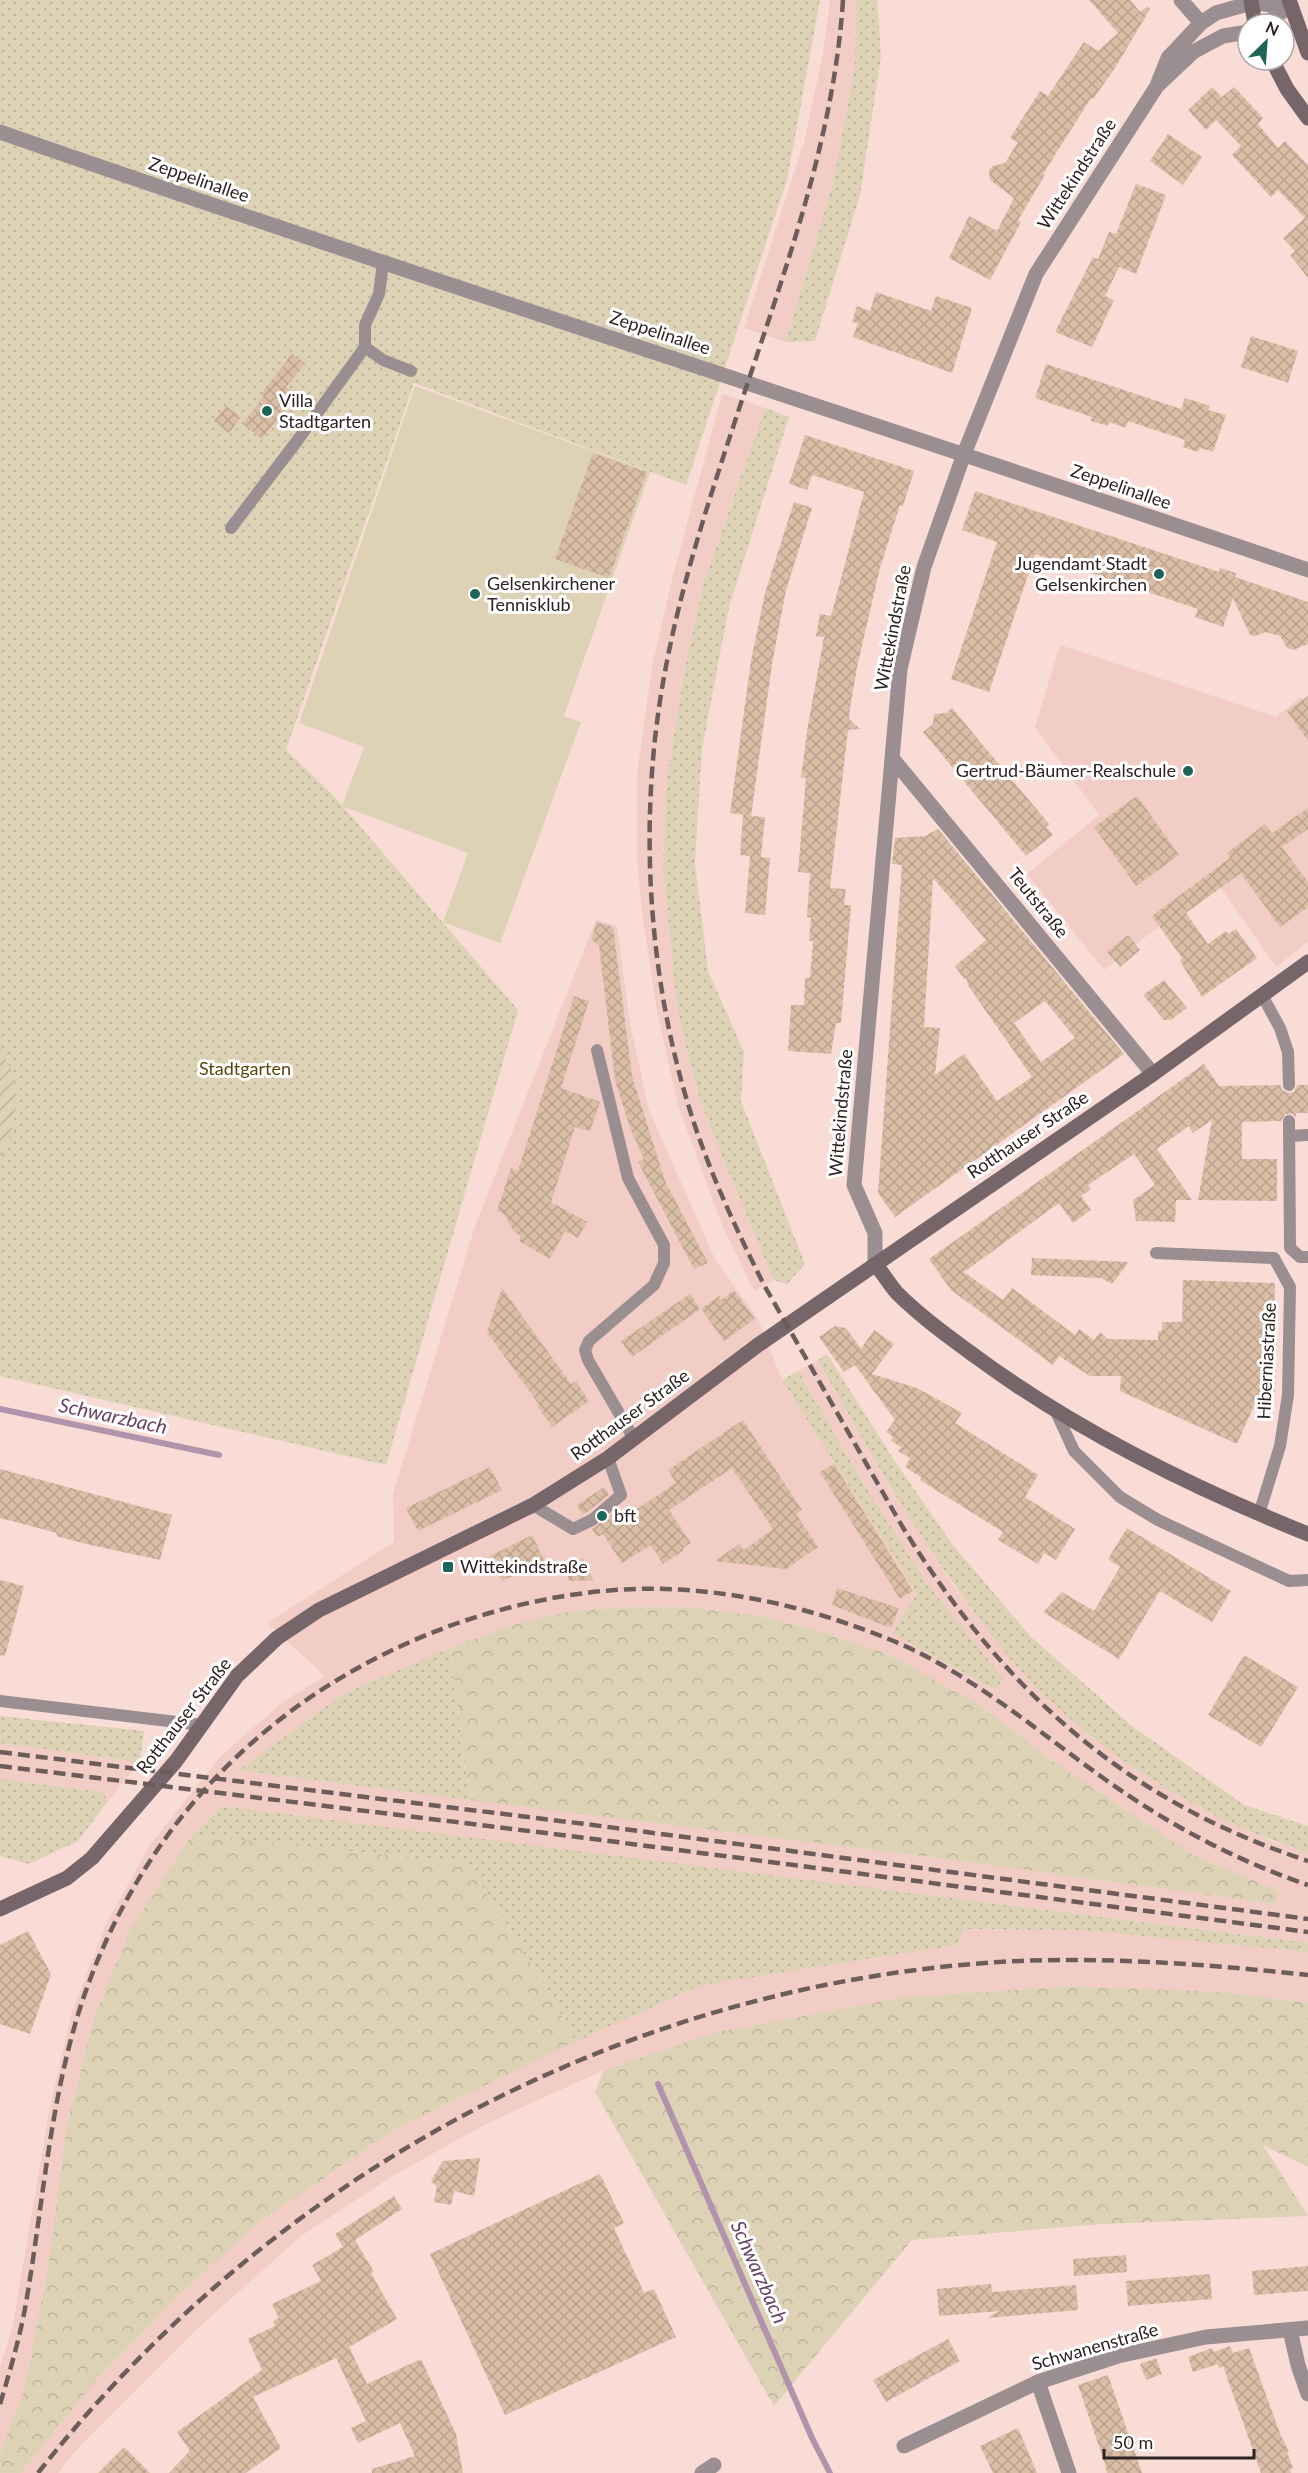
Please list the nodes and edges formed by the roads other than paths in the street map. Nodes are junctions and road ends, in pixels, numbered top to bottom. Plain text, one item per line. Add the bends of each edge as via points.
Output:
1 (1181, 0) edge
2 (1251, 2) edge
3 (1289, 3) edge
4 (1201, 23) junction
5 (1236, 34) edge
6 (1308, 53) edge
7 (1278, 72) edge
8 (1157, 86) junction
9 (1308, 118) edge
10 (0, 132) edge
11 (383, 262) junction
12 (365, 347) junction
13 (411, 371) dead end
14 (964, 454) junction
15 (231, 528) dead end
16 (1308, 570) edge
17 (892, 758) junction
18 (1308, 962) edge
19 (1262, 995) junction
20 (597, 1050) dead end
21 (1153, 1074) junction
22 (1289, 1085) dead end
23 (1289, 1121) dead end
24 (1308, 1135) edge
25 (1289, 1136) junction
26 (1156, 1252) dead end
27 (1308, 1257) edge
28 (875, 1264) junction
29 (1056, 1412) junction
30 (633, 1439) junction
31 (608, 1458) junction
32 (533, 1505) junction
33 (1259, 1514) junction
34 (1308, 1534) edge
35 (1308, 1580) edge
36 (0, 1701) edge
37 (202, 1725) junction
38 (0, 1909) edge
39 (1308, 2328) edge
40 (1290, 2330) junction
41 (1038, 2382) junction
42 (1308, 2394) edge
43 (904, 2445) dead end
44 (1069, 2473) edge

1 - 4 street
2 - 3 street, Wittekindstraße
2 - 4 street, Wittekindstraße via 1216,13
3 - 6 main road
4 - 8 street, Wittekindstraße via 1168,58
5 - 8 street, Wittekindstraße via 1223,36 1193,52
7 - 9 main road
8 - 14 street, Wittekindstraße via 1036,274
10 - 11 street, Zeppelinallee
11 - 12 lane via 379,294 365,325
11 - 14 street, Zeppelinallee
12 - 13 lane via 383,360
12 - 15 lane
14 - 16 street, Zeppelinallee
14 - 17 street, Wittekindstraße via 924,567 900,669
17 - 21 street, Teutstraße
17 - 28 street, Wittekindstraße via 854,1185 874,1233
18 - 19 main road, Rotthauser Straße
19 - 21 main road, Rotthauser Straße
19 - 22 lane via 1288,1052
20 - 30 lane via 628,1178 664,1245 664,1263 654,1285 590,1341 585,1350
21 - 28 main road, Rotthauser Straße
23 - 25 lane
24 - 25 lane
25 - 27 lane via 1290,1248 1300,1257
26 - 33 lane, Hiberniastraße via 1274,1258 1290,1287 1288,1395 1280,1446
28 - 29 main road via 897,1293 951,1338
28 - 30 main road, Rotthauser Straße
29 - 33 main road
29 - 35 lane via 1074,1451 1120,1497 1158,1520 1289,1581
30 - 31 main road, Rotthauser Straße
31 - 32 main road, Rotthauser Straße
31 - 32 lane via 621,1495 592,1520 573,1529
32 - 37 main road, Rotthauser Straße via 319,1610 277,1638 237,1676
33 - 34 main road
36 - 37 lane
37 - 38 main road, Rotthauser Straße via 92,1858 67,1878
39 - 40 street, Schwanenstraße
40 - 41 street, Schwanenstraße via 1206,2337 1118,2356
40 - 42 street
41 - 43 street, Schwanenstraße
41 - 44 street

